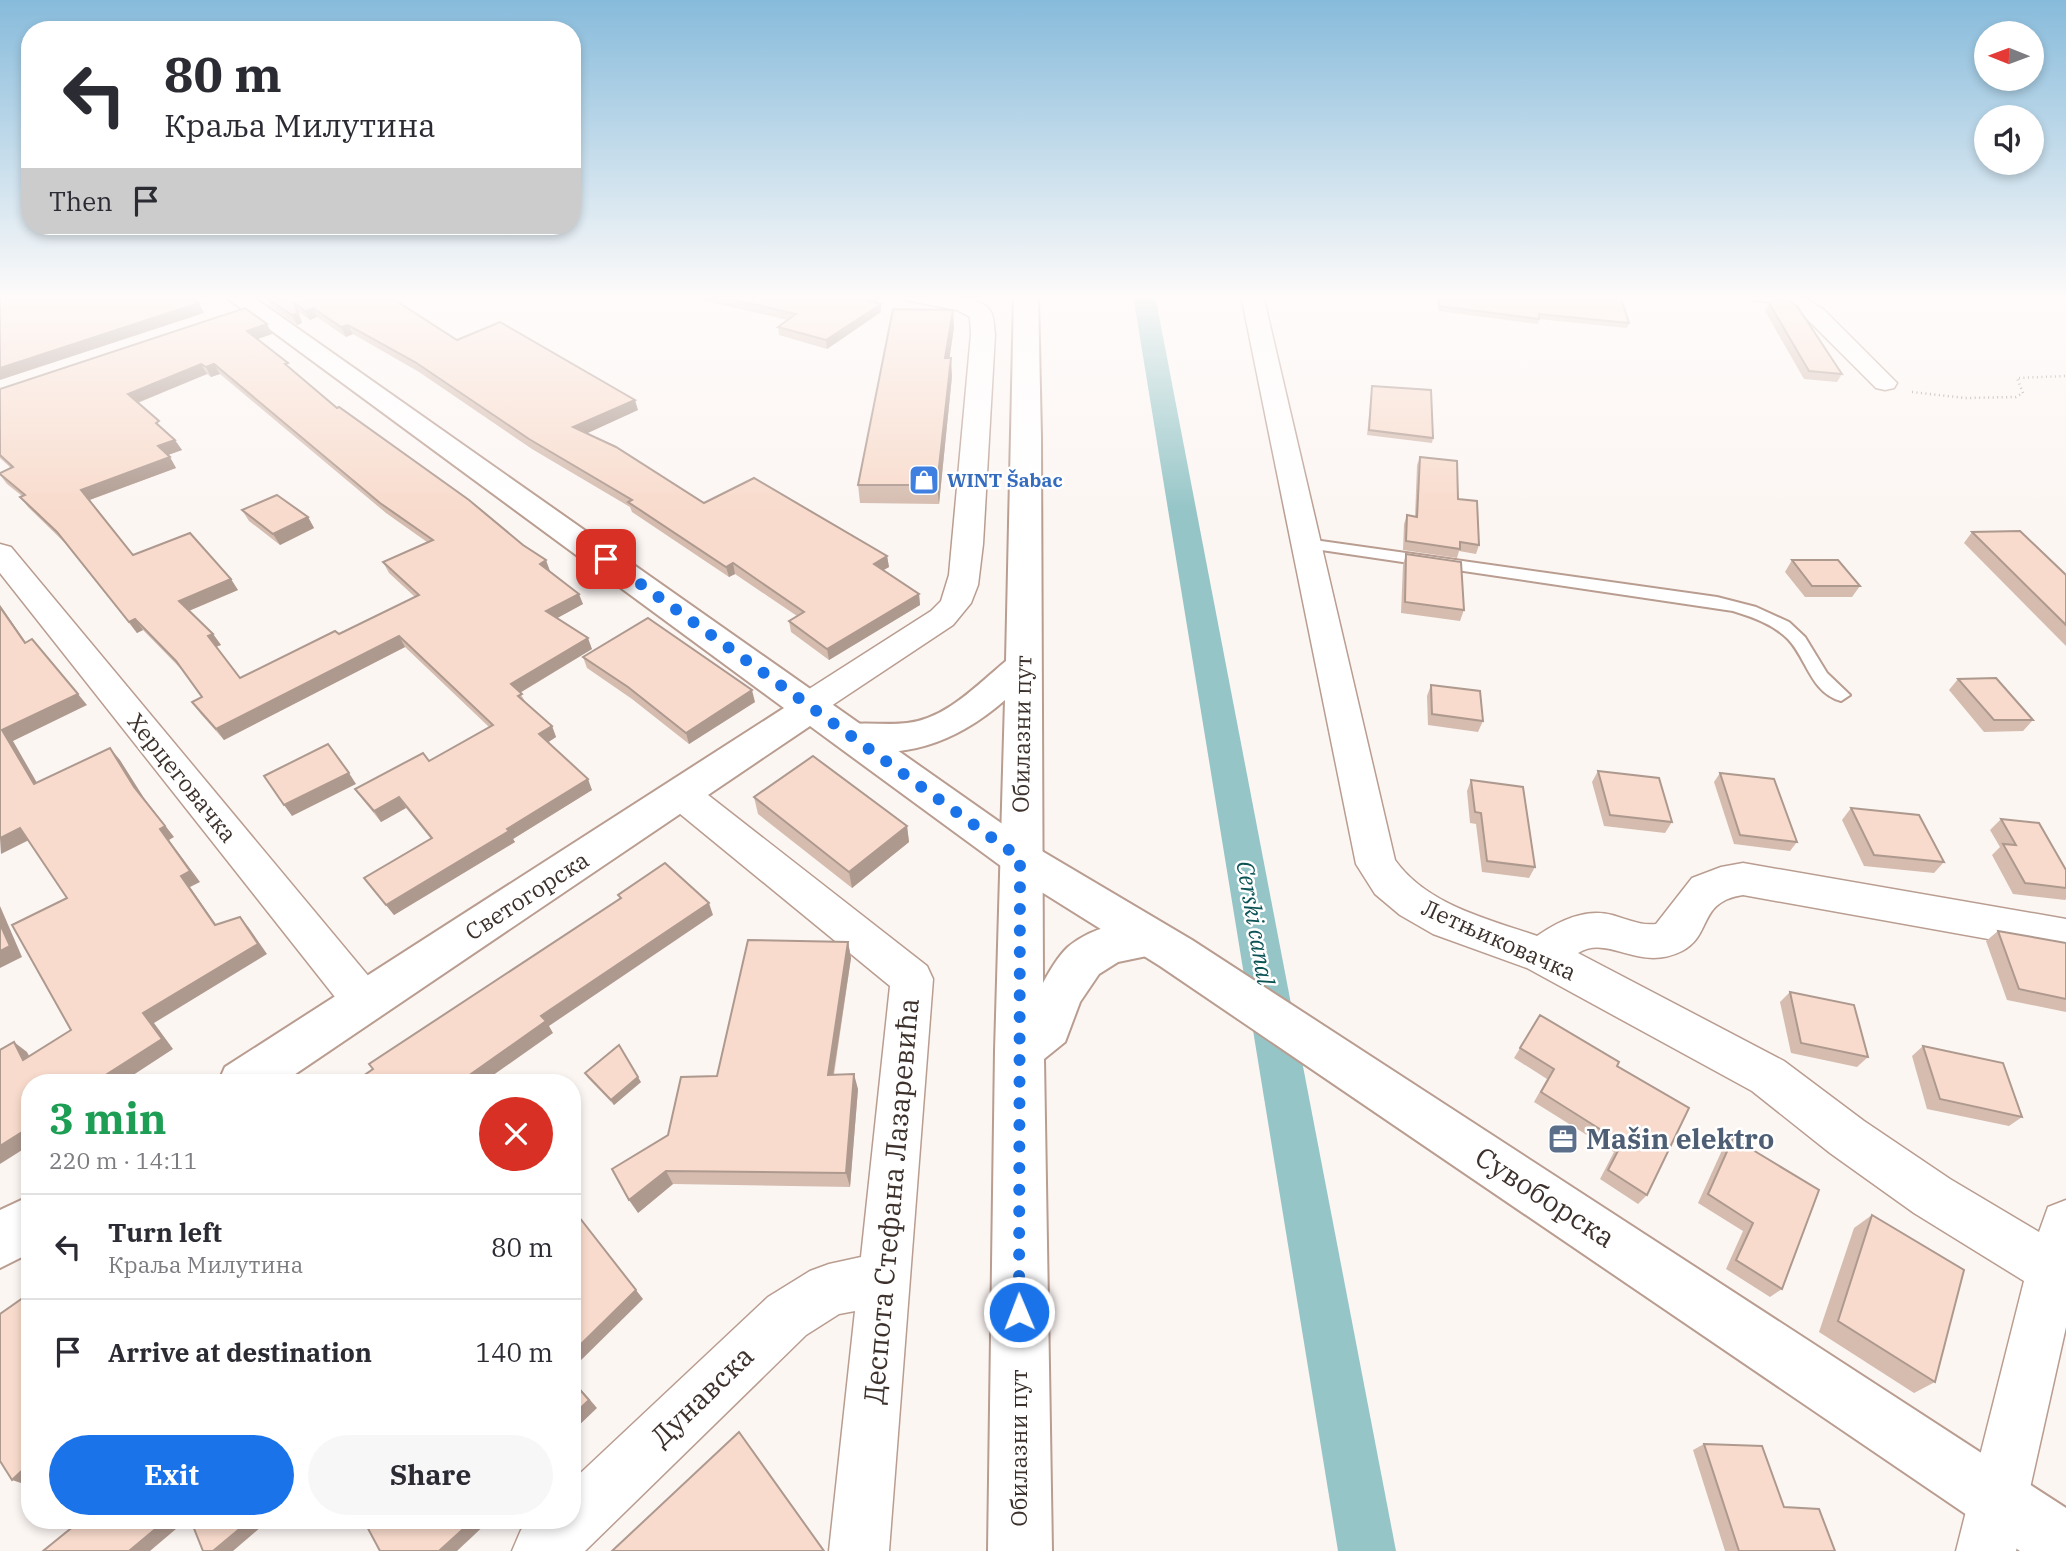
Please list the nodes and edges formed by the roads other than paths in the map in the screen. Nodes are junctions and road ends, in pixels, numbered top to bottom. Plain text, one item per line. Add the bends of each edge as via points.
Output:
1 (327, 367) edge
2 (981, 367) edge
3 (1025, 367) edge
4 (1268, 367) edge
5 (1870, 367) edge
6 (1885, 383) road end
7 (1307, 544) junction
8 (0, 553) edge
9 (1023, 665) junction
10 (1841, 695) dead end
11 (811, 706) junction
12 (850, 736) junction
13 (681, 794) junction
14 (1020, 858) junction
15 (2066, 936) edge
16 (1164, 946) junction
17 (1542, 955) junction
18 (365, 1003) junction
19 (1019, 1051) junction
20 (256, 1074) edge
21 (21, 1228) edge
22 (0, 1241) edge
23 (2062, 1257) edge
24 (884, 1278) junction
25 (581, 1513) edge
26 (1993, 1525) edge
27 (564, 1529) edge
28 (2066, 1545) edge
29 (541, 1551) edge
30 (859, 1551) edge
31 (1020, 1551) edge

1 - 11 main road, Сувоборска
2 - 11 street via 968,544 956,605
3 - 9 main road, Обилазни пут
4 - 7 street, Летњиковачка
5 - 6 street
7 - 10 lane via 1738,607 1782,626 1797,639 1824,685
7 - 17 street, Летњиковачка via 1376,864 1389,883 1448,922
8 - 18 street, Херцеговачка
9 - 12 main road via 944,728 907,737
9 - 14 main road, Обилазни пут
11 - 12 main road, Сувоборска
11 - 13 main road, Светогорска
12 - 14 main road, Сувоборска
13 - 18 main road, Светогорска
13 - 24 street, Деспота Стефана Лазаревића via 912,979
14 - 16 main road, Сувоборска
14 - 19 main road, Обилазни пут
15 - 17 street via 1743,879 1702,894 1681,927 1660,942 1587,930
16 - 19 main road via 1109,945 1083,961 1060,994 1049,1027
16 - 26 main road, Сувоборска via 1455,1138
17 - 23 street, Летњиковачка via 1768,1076 1932,1196
18 - 20 main road, Светогорска
19 - 31 main road, Обилазни пут
21 - 22 main road
23 - 26 street
24 - 25 street, Дунавска via 829,1290 787,1316
24 - 30 street, Деспота Стефана Лазаревића
26 - 28 main road, Сувоборска
27 - 29 street, Дунавска

